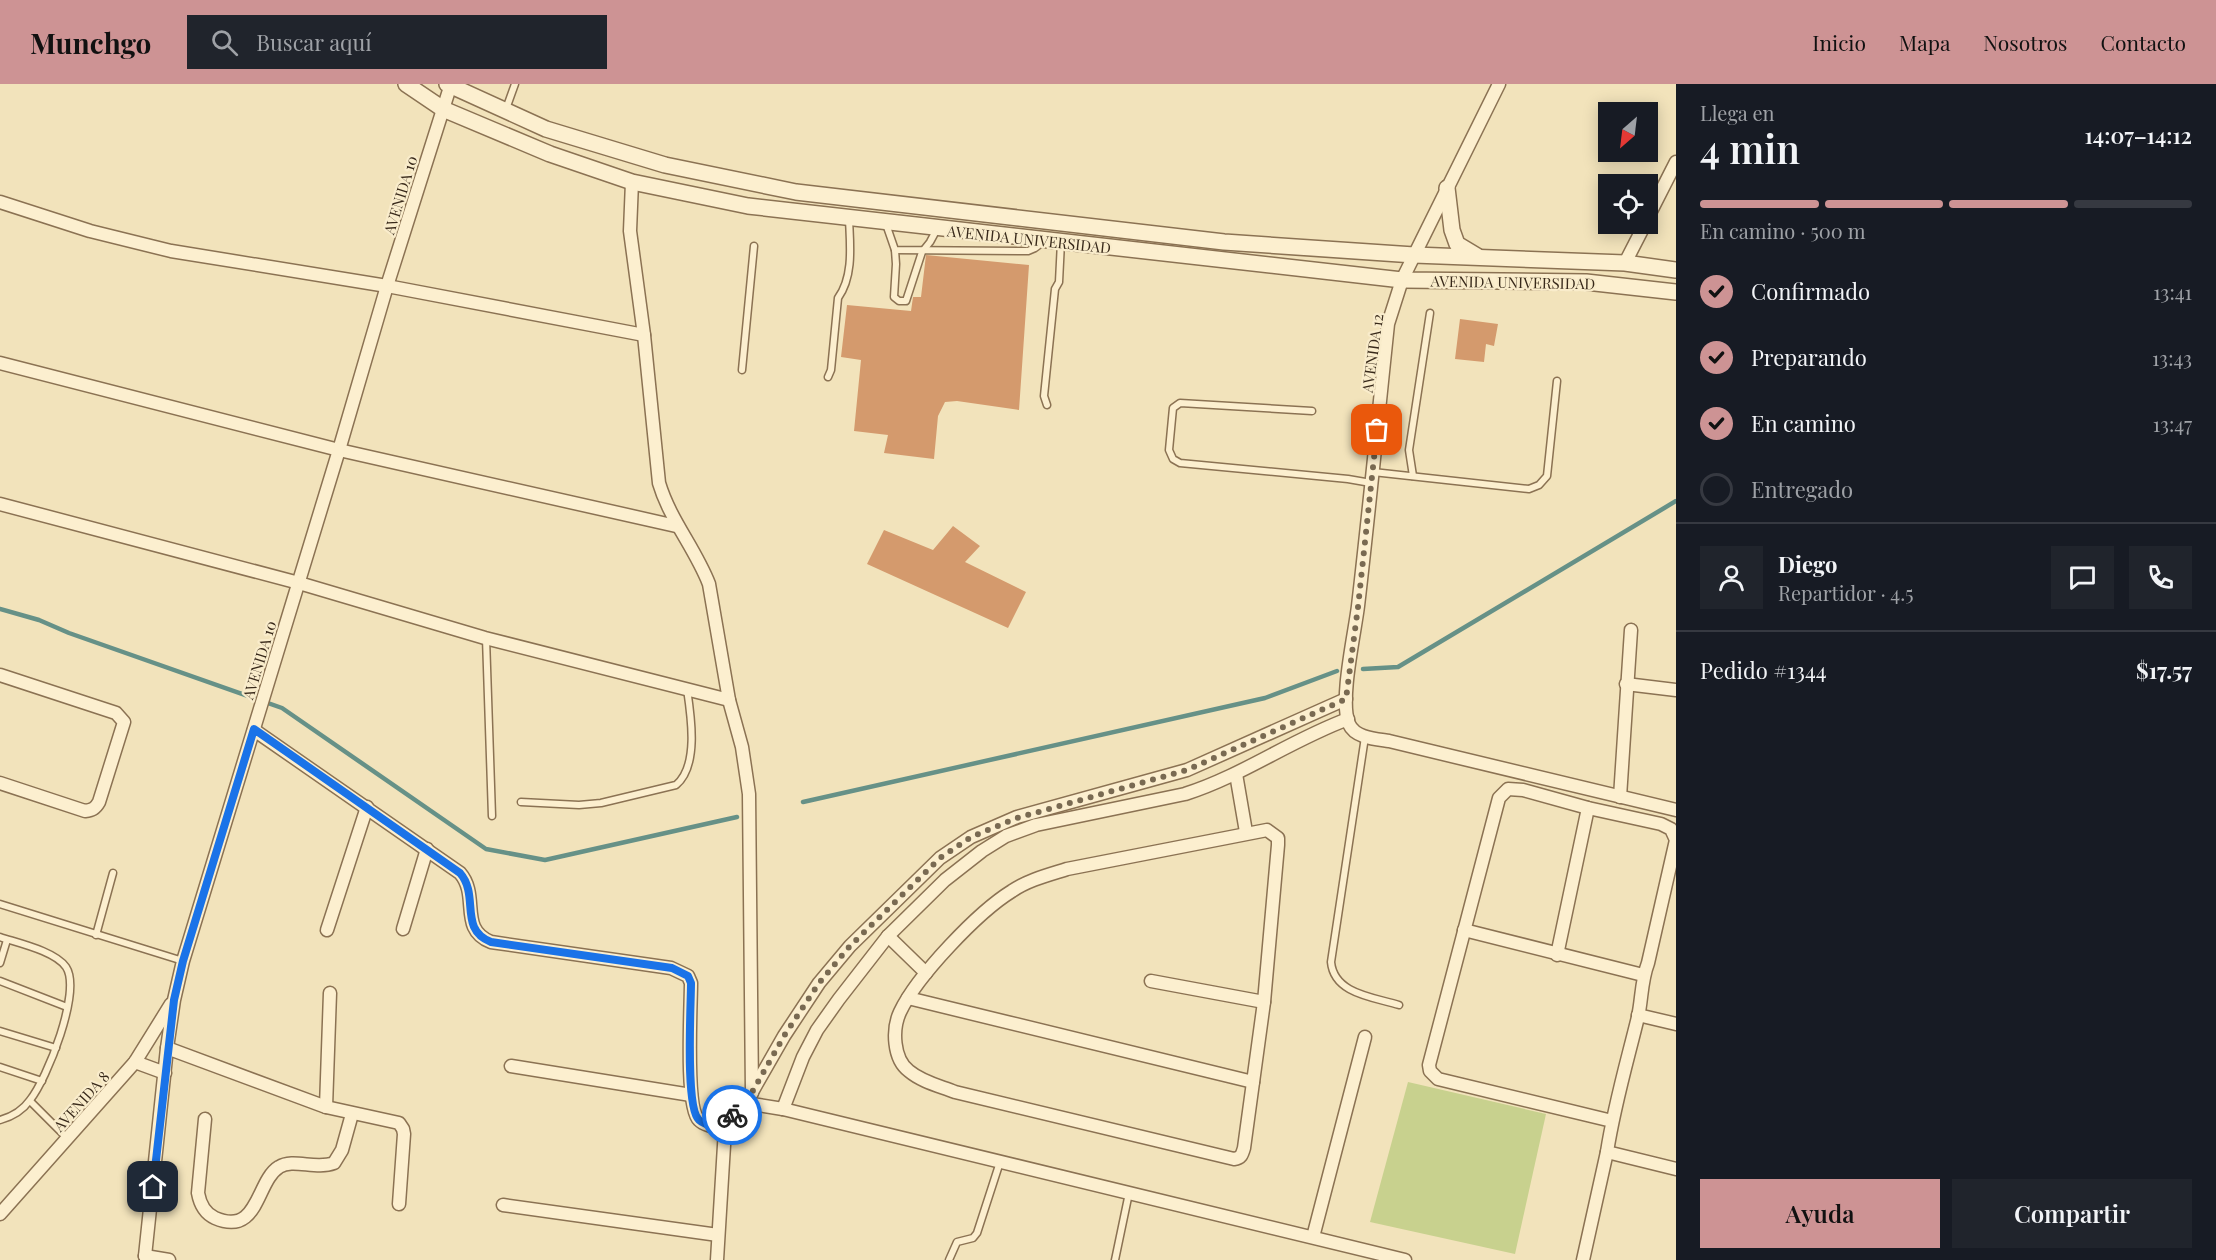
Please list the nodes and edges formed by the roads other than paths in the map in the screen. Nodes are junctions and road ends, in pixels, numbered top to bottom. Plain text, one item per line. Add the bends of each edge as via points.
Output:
1 (406, 84) edge
2 (515, 84) edge
3 (1498, 84) edge
4 (449, 85) edge
5 (443, 109) junction
6 (505, 111) junction
7 (1676, 162) edge
8 (632, 182) junction
9 (1447, 188) junction
10 (1658, 197) edge
11 (0, 202) edge
12 (849, 218) junction
13 (885, 223) junction
14 (937, 229) junction
15 (1640, 234) edge
16 (1045, 240) junction
17 (1061, 242) junction
18 (754, 246) dead end
19 (895, 250) junction
20 (922, 252) junction
21 (1414, 255) junction
22 (1479, 258) junction
23 (1624, 263) junction
24 (1676, 270) edge
25 (1402, 280) junction
26 (387, 286) junction
27 (1676, 292) edge
28 (1430, 313) dead end
29 (644, 335) junction
30 (0, 363) edge
31 (742, 370) dead end
32 (828, 377) dead end
33 (1557, 381) dead end
34 (1047, 405) dead end
35 (1312, 411) dead end
36 (339, 450) junction
37 (1413, 476) junction
38 (1372, 478) junction
39 (0, 504) edge
40 (676, 526) junction
41 (299, 583) junction
42 (1631, 630) dead end
43 (486, 638) junction
44 (0, 675) edge
45 (1626, 684) junction
46 (687, 689) junction
47 (1676, 690) edge
48 (1346, 699) junction
49 (729, 700) junction
50 (1348, 719) junction
51 (254, 729) junction
52 (1365, 737) junction
53 (1236, 774) junction
54 (0, 783) edge
55 (1620, 797) junction
56 (520, 802) dead end
57 (367, 807) junction
58 (1588, 808) junction
59 (1676, 810) edge
60 (492, 816) dead end
61 (1246, 832) junction
62 (427, 849) junction
63 (113, 873) dead end
64 (1672, 876) edge
65 (0, 904) edge
66 (403, 929) dead end
67 (327, 930) dead end
68 (1464, 930) junction
69 (96, 935) junction
70 (888, 936) junction
71 (4, 939) edge
72 (1557, 955) junction
73 (183, 961) junction
74 (0, 963) edge
75 (926, 973) junction
76 (1643, 975) junction
77 (0, 981) edge
78 (1151, 981) dead end
79 (330, 993) dead end
80 (908, 998) junction
81 (174, 1000) junction
82 (1264, 1002) junction
83 (1399, 1005) dead end
84 (67, 1006) junction
85 (1638, 1015) junction
86 (1676, 1024) edge
87 (0, 1030) edge
88 (1365, 1037) dead end
89 (56, 1048) junction
90 (167, 1048) junction
91 (135, 1062) junction
92 (511, 1066) dead end
93 (0, 1067) edge
94 (165, 1074) junction
95 (42, 1081) junction
96 (1253, 1082) junction
97 (691, 1095) junction
98 (749, 1098) junction
99 (30, 1101) junction
100 (326, 1107) junction
101 (783, 1109) junction
102 (352, 1114) junction
103 (205, 1119) dead end
104 (0, 1120) edge
105 (1612, 1121) junction
106 (725, 1129) junction
107 (67, 1138) junction
108 (1607, 1152) junction
109 (1000, 1162) junction
110 (1676, 1169) edge
111 (1130, 1193) junction
112 (399, 1204) dead end
113 (503, 1205) dead end
114 (0, 1214) edge
115 (718, 1235) junction
116 (1314, 1237) junction
117 (143, 1258) edge
118 (169, 1260) edge
119 (717, 1260) edge
120 (949, 1260) edge
121 (1115, 1260) edge
122 (1405, 1260) edge
123 (1583, 1260) edge

1 - 5 street, AVENIDA UNIVERSIDAD
2 - 6 lane
3 - 9 street, AVENIDA 12
4 - 5 street, AVENIDA 10
4 - 6 street, AVENIDA UNIVERSIDAD
5 - 8 street, AVENIDA UNIVERSIDAD via 549,154
5 - 26 street, AVENIDA 10
6 - 21 street, AVENIDA UNIVERSIDAD via 546,129 665,165 796,192 1224,242
7 - 10 street
8 - 12 street, AVENIDA UNIVERSIDAD via 748,206
8 - 29 street via 630,231
9 - 21 street, AVENIDA 12
9 - 22 street via 1457,244
11 - 26 street via 130,242
12 - 13 street, AVENIDA UNIVERSIDAD
12 - 32 lane via 848,277 838,298
13 - 14 street, AVENIDA UNIVERSIDAD
13 - 19 lane
14 - 16 street, AVENIDA UNIVERSIDAD
14 - 20 lane
15 - 23 street
16 - 17 street, AVENIDA UNIVERSIDAD
16 - 20 lane via 1028,251
17 - 25 street, AVENIDA UNIVERSIDAD
17 - 34 lane via 1044,396
18 - 31 lane
19 - 20 lane
19 - 20 lane via 894,297 899,301 906,301 910,294
21 - 22 street, AVENIDA UNIVERSIDAD
21 - 25 street, AVENIDA 12
22 - 23 street, AVENIDA UNIVERSIDAD
23 - 24 street, AVENIDA UNIVERSIDAD
25 - 27 street, AVENIDA UNIVERSIDAD via 1586,282
25 - 38 street, AVENIDA 12 via 1388,324
26 - 29 street
26 - 36 street, AVENIDA 10
28 - 37 lane via 1409,450
29 - 40 street via 659,483
30 - 36 street
33 - 37 lane via 1547,476 1539,485 1529,489
35 - 38 lane via 1180,403 1173,408 1169,450 1180,463
36 - 40 street
36 - 41 street, AVENIDA 10
37 - 38 lane
38 - 48 street, AVENIDA 12
39 - 41 street
40 - 49 street via 698,558 709,584
41 - 43 street
41 - 51 street, AVENIDA 10
42 - 45 street
43 - 46 street
43 - 60 lane
44 - 54 street via 116,713 124,722 96,808 85,811
45 - 47 street
45 - 55 street
46 - 49 street
46 - 56 lane via 692,757 684,779 676,785 602,803
48 - 50 street, AVENIDA 12
48 - 98 street via 1187,770 1017,818 971,837 940,858 850,946 819,983
49 - 98 street via 749,794
50 - 52 street via 1350,726
50 - 53 street via 1308,735
51 - 57 street
51 - 73 street, AVENIDA 10
52 - 55 street
52 - 83 lane via 1332,973 1350,990
53 - 61 street
53 - 70 street via 1185,794 1036,825 1006,836 945,880
55 - 59 street
57 - 62 street
57 - 67 street
58 - 64 street via 1671,829 1676,840
58 - 68 street via 1515,789 1508,789 1498,798
58 - 72 street
61 - 75 street via 1067,868 1040,878 992,905
61 - 82 street via 1267,830 1278,838
62 - 66 street
62 - 97 street via 466,879 472,927 484,939 672,968 688,976
63 - 69 lane
64 - 76 street
65 - 69 lane
68 - 72 street
68 - 105 street via 1429,1065 1433,1075
69 - 73 lane
70 - 75 street
70 - 101 street via 817,1030
71 - 74 lane
71 - 84 lane via 60,960 70,976
72 - 76 street
73 - 81 street, AVENIDA 10
75 - 80 street
76 - 85 street
77 - 84 lane
78 - 82 street
79 - 100 street
80 - 96 street
80 - 96 street via 896,1028 899,1058 908,1071 955,1092 1234,1159 1242,1155 1244,1148
81 - 90 street, AVENIDA 10
81 - 91 street, AVENIDA 8
82 - 96 street
84 - 89 lane
85 - 86 street
85 - 105 street
87 - 89 lane
88 - 116 street
89 - 95 lane
90 - 94 street, AVENIDA 10
90 - 100 street
91 - 94 street
91 - 107 street, AVENIDA 8
92 - 97 street
93 - 95 lane
94 - 117 street, AVENIDA 10
95 - 99 lane
97 - 106 street via 699,1120
98 - 101 street
98 - 106 street via 735,1110
99 - 104 lane
99 - 107 lane
100 - 102 street
101 - 109 street
102 - 103 street via 342,1150 334,1163 316,1167 288,1164 278,1168 252,1210 232,1222 209,1215 199,1200
102 - 112 street via 402,1126
105 - 108 street
106 - 115 street
107 - 114 street, AVENIDA 8
108 - 110 street
108 - 123 street
109 - 111 street
109 - 120 lane via 977,1233 957,1242
111 - 116 street
111 - 121 lane
113 - 115 street
115 - 119 street
116 - 122 street
117 - 118 street

